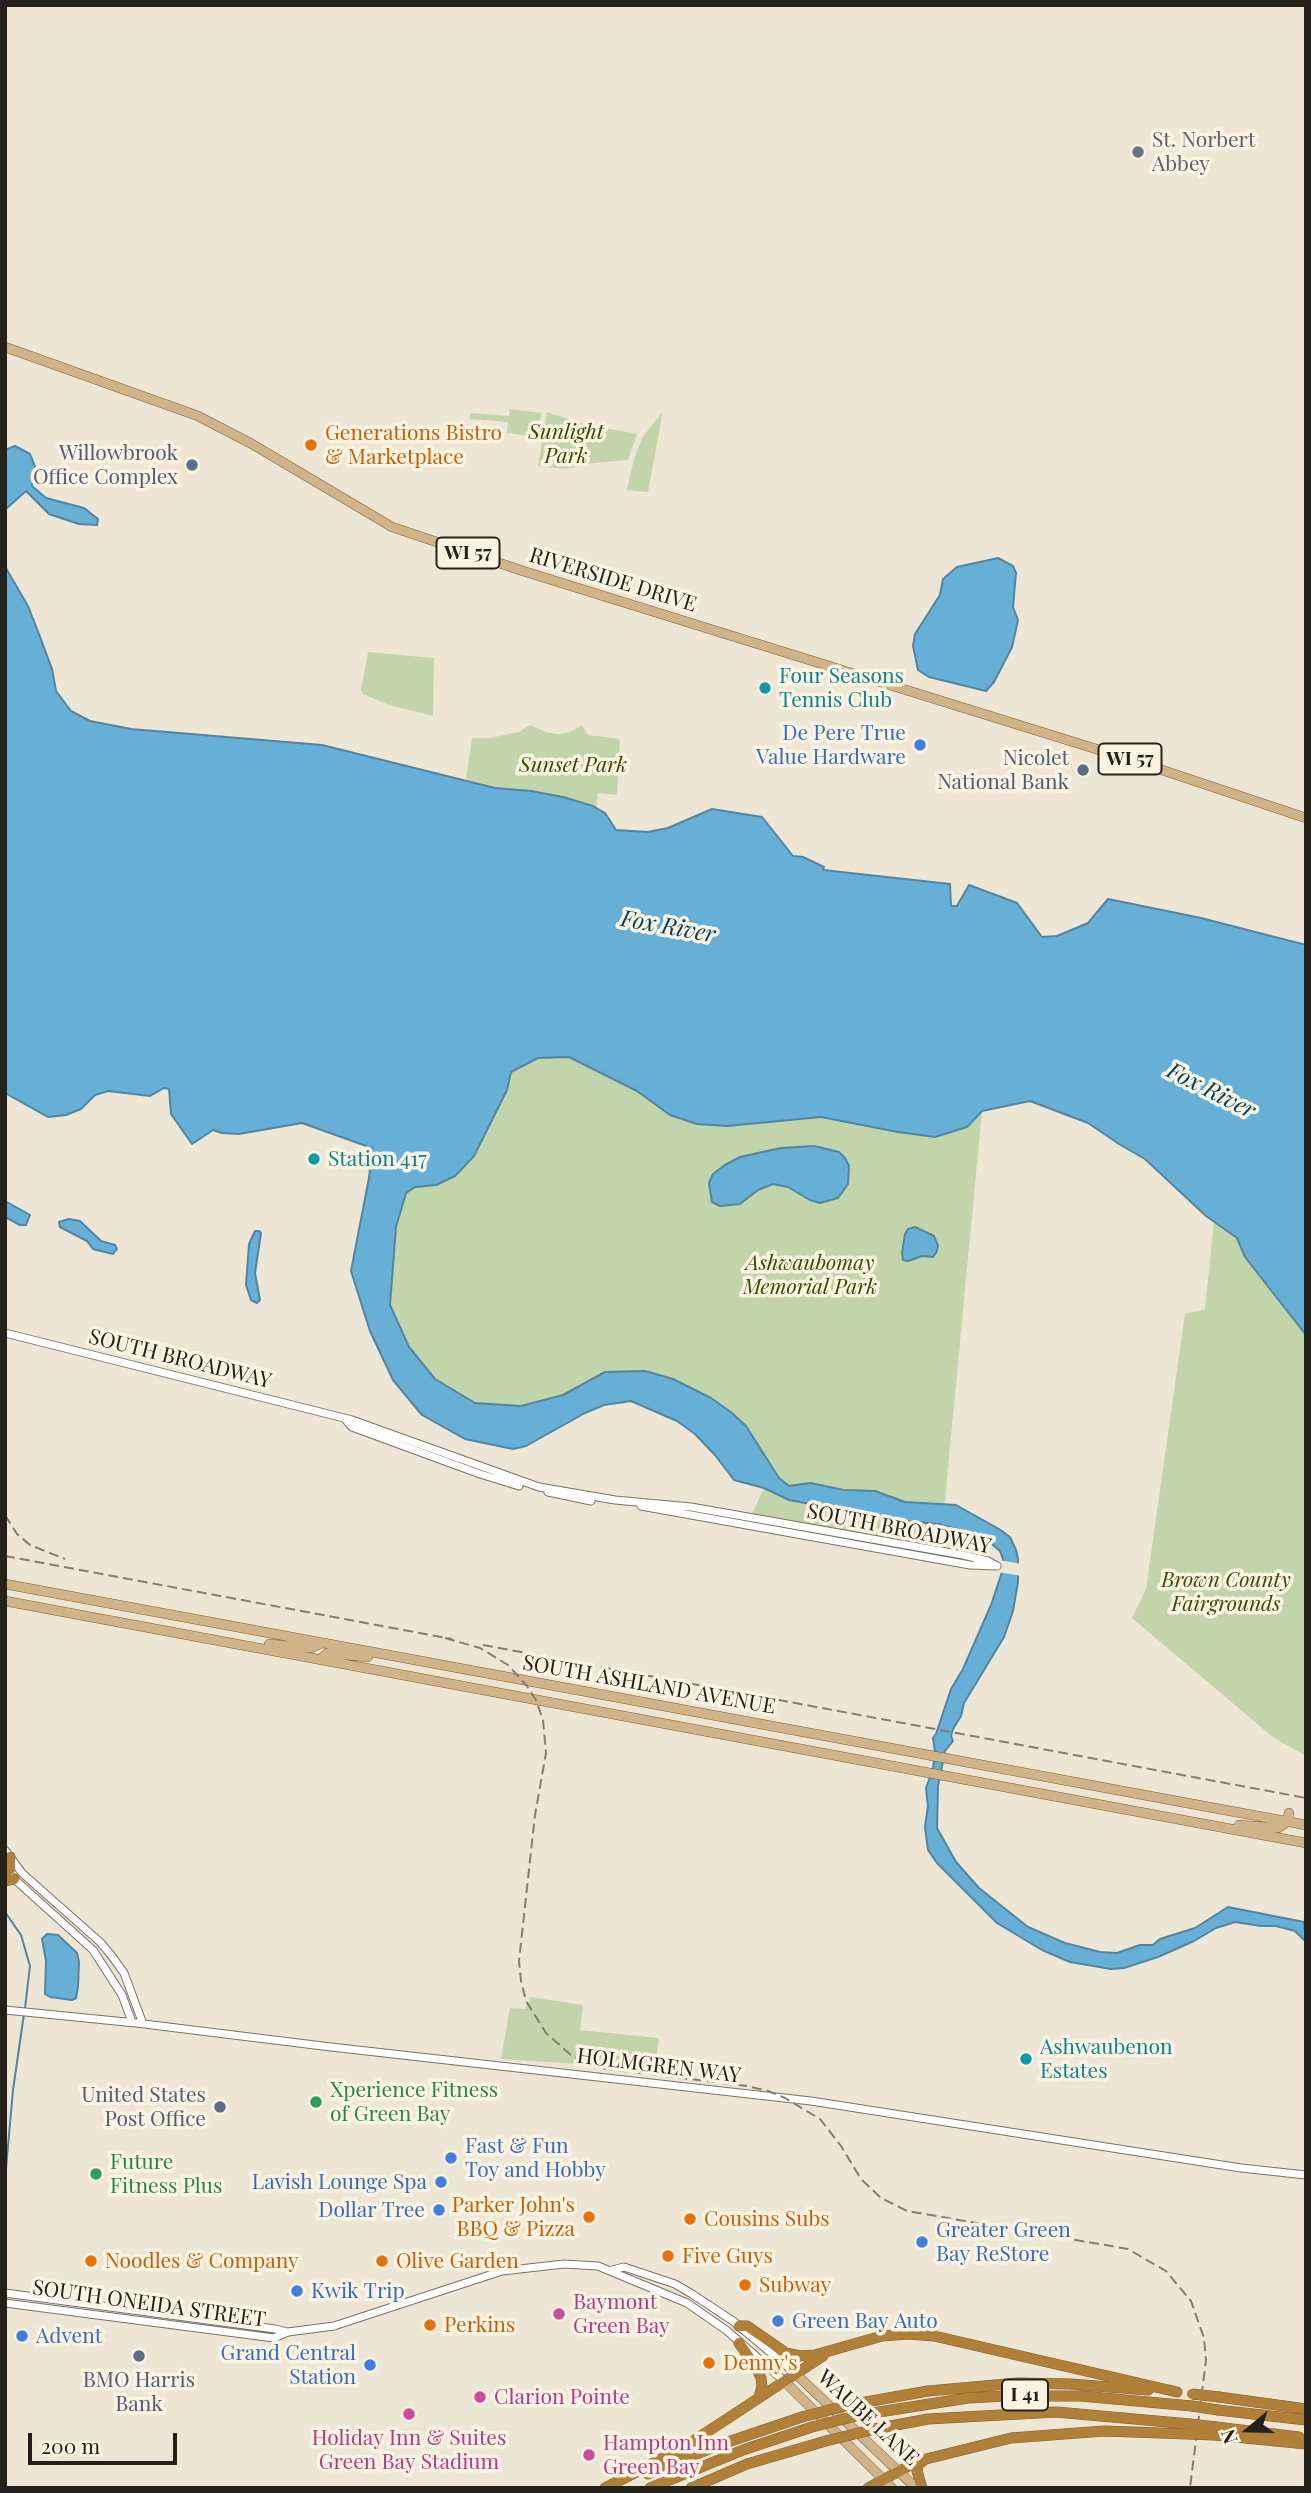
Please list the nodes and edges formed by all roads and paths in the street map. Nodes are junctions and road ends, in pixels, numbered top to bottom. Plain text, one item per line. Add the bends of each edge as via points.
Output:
1 (5, 347) edge
2 (1306, 818) edge
3 (5, 1333) edge
4 (345, 1419) junction
5 (5, 1584) edge
6 (8, 1603) edge
7 (224, 1641) junction
8 (322, 1643) junction
9 (398, 1657) junction
10 (320, 1659) junction
11 (1262, 1817) junction
12 (1288, 1818) junction
13 (1306, 1823) edge
14 (1217, 1826) junction
15 (1231, 1829) junction
16 (1306, 1844) edge
17 (8, 1854) edge
18 (7, 1875) edge
19 (5, 2010) edge
20 (132, 2022) junction
21 (143, 2024) junction
22 (1306, 2175) edge
23 (612, 2270) junction
24 (622, 2277) junction
25 (5, 2293) edge
26 (692, 2294) junction
27 (5, 2303) edge
28 (687, 2303) junction
29 (738, 2326) junction
30 (288, 2332) junction
31 (740, 2343) junction
32 (838, 2348) junction
33 (796, 2374) junction
34 (784, 2381) junction
35 (1177, 2392) junction
36 (759, 2397) junction
37 (1306, 2409) edge
38 (1306, 2420) edge
39 (1189, 2429) junction
40 (1215, 2431) junction
41 (1306, 2438) edge
42 (1306, 2444) edge
43 (926, 2458) junction
44 (898, 2471) junction
45 (884, 2480) junction
46 (606, 2488) edge
47 (616, 2488) edge
48 (650, 2488) edge
49 (691, 2488) edge
50 (869, 2488) edge
51 (892, 2488) edge
52 (916, 2488) edge
53 (922, 2488) edge

1 - 2 main road, RIVERSIDE DRIVE / WI 57 via 198,416 392,527
3 - 4 street, SOUTH BROADWAY
4 - 4 street, SOUTH BROADWAY via 352,1427 480,1474 566,1497 997,1566 963,1555 691,1507 602,1499 539,1487
5 - 8 main road, SOUTH ASHLAND AVENUE
6 - 7 main road, SOUTH ASHLAND AVENUE
7 - 8 main road via 311,1648
7 - 10 main road, SOUTH ASHLAND AVENUE
8 - 9 main road, SOUTH ASHLAND AVENUE
9 - 10 main road via 328,1653
9 - 11 main road, SOUTH ASHLAND AVENUE
10 - 14 main road, SOUTH ASHLAND AVENUE
11 - 12 main road, SOUTH ASHLAND AVENUE
11 - 12 main road via 1279,1816 1287,1807
12 - 13 main road
12 - 14 main road via 1276,1828
14 - 15 main road, SOUTH ASHLAND AVENUE
15 - 16 main road, SOUTH ASHLAND AVENUE
15 - 16 main road via 1248,1836
17 - 18 highway
17 - 21 street via 22,1873 111,1955 124,1973
18 - 20 street via 93,1950 122,1995
19 - 20 street, HOLMGREN WAY
20 - 21 street, HOLMGREN WAY
21 - 22 street, HOLMGREN WAY via 831,2104
23 - 24 street, SOUTH ONEIDA STREET
23 - 26 street via 624,2267
23 - 30 street, SOUTH ONEIDA STREET via 564,2264 505,2270 334,2326
24 - 26 street via 643,2278 675,2293
24 - 28 street, SOUTH ONEIDA STREET
25 - 30 street, SOUTH ONEIDA STREET
26 - 29 street
27 - 30 street, SOUTH ONEIDA STREET via 274,2338
28 - 29 street via 701,2305
28 - 31 street, SOUTH ONEIDA STREET
29 - 32 highway via 747,2326 792,2354 808,2356
29 - 33 street
31 - 34 street, SOUTH ONEIDA STREET
31 - 36 highway via 761,2378
32 - 33 highway
32 - 35 highway via 882,2336 934,2336
33 - 34 highway
33 - 44 main road, WAUBE LANE
34 - 36 highway
34 - 45 main road, WAUBE LANE
35 - 37 highway, bridge
35 - 47 highway, bridge via 1018,2383 939,2389 802,2417
36 - 46 highway via 681,2449
38 - 48 highway, I 41, bridge via 1081,2396 968,2398 812,2427
39 - 40 highway, I 41, bridge
39 - 43 highway via 1044,2434
39 - 49 highway, I 41, bridge via 1056,2412 928,2419 826,2441 747,2464
40 - 41 highway, I 41
40 - 42 highway
43 - 44 highway
43 - 53 highway via 916,2471
44 - 45 highway
44 - 52 main road, WAUBE LANE
45 - 50 highway
45 - 51 main road, WAUBE LANE

